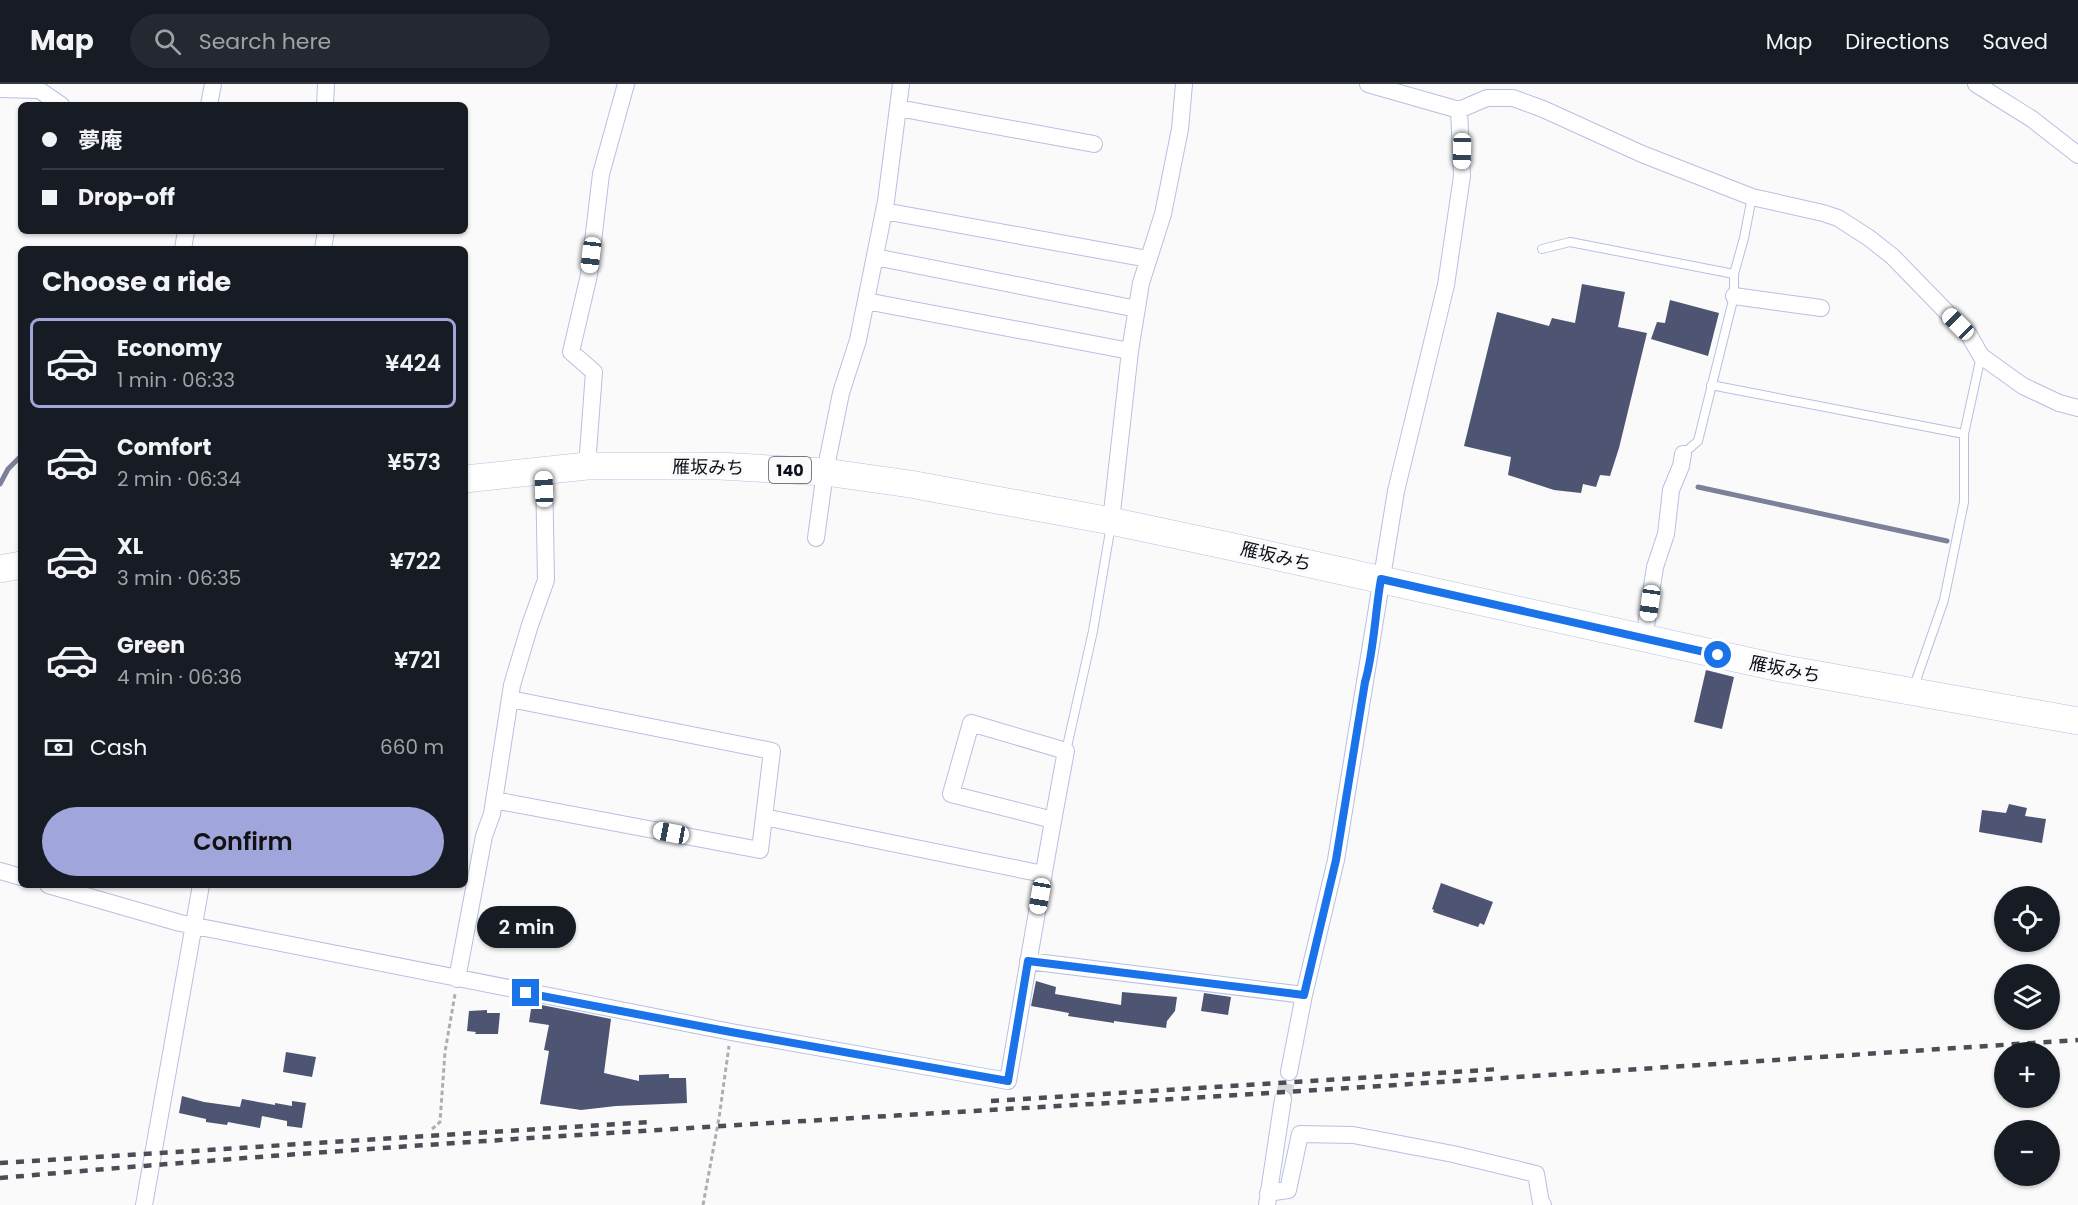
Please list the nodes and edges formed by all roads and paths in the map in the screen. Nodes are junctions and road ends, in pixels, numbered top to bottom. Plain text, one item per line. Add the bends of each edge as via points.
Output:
1 (213, 84) edge
2 (326, 84) edge
3 (626, 84) edge
4 (901, 84) edge
5 (1184, 84) edge
6 (1368, 84) edge
7 (1976, 84) edge
8 (0, 89) edge
9 (57, 102) edge
10 (210, 102) edge
11 (325, 102) edge
12 (898, 108) junction
13 (1459, 110) junction
14 (1094, 144) dead end
15 (2078, 155) edge
16 (1752, 197) junction
17 (884, 211) junction
18 (1542, 249) dead end
19 (875, 257) junction
20 (1148, 259) junction
21 (1734, 274) junction
22 (1734, 296) junction
23 (866, 301) junction
24 (1821, 308) dead end
25 (1137, 309) junction
26 (1130, 351) junction
27 (1981, 356) junction
28 (1711, 384) junction
29 (2078, 408) edge
30 (1964, 434) junction
31 (1683, 454) joint
32 (587, 466) junction
33 (544, 470) junction
34 (825, 472) junction
35 (468, 479) edge
36 (1111, 521) junction
37 (816, 538) dead end
38 (18, 566) edge
39 (0, 569) edge
40 (1381, 579) junction
41 (1644, 639) junction
42 (1912, 692) junction
43 (510, 699) junction
44 (2078, 721) edge
45 (1066, 751) junction
46 (494, 800) junction
47 (764, 817) junction
48 (1053, 820) junction
49 (0, 871) edge
50 (1043, 874) junction
51 (18, 876) edge
52 (59, 888) edge
53 (200, 888) edge
54 (194, 926) junction
55 (1028, 961) junction
56 (458, 979) junction
57 (1304, 995) junction
58 (731, 1032) junction
59 (1289, 1072) tunnel mouth
60 (1283, 1100) tunnel mouth
61 (432, 1129) dead end
62 (1267, 1199) edge
63 (144, 1205) edge
64 (703, 1205) edge
65 (1543, 1205) edge

1 - 10 street
2 - 11 street
3 - 32 street via 601,174 589,275 571,352 594,372
4 - 12 street
5 - 20 street via 1165,204
6 - 13 street
7 - 15 street via 2032,119
8 - 9 street via 39,90
12 - 14 street
12 - 17 street
13 - 16 street via 1487,98 1513,98
13 - 40 street via 1462,176 1446,285 1396,490
16 - 21 lane
16 - 27 street via 1838,218 1869,238 1892,256 1969,335
17 - 19 street
17 - 20 street
18 - 21 lane via 1570,242
19 - 23 street
19 - 25 street
20 - 25 street
21 - 22 lane
22 - 24 street
22 - 28 lane
23 - 26 street
23 - 34 street
25 - 26 street
26 - 36 street
27 - 29 street via 2023,386
27 - 30 lane
28 - 30 lane
28 - 31 lane via 1698,441
30 - 42 lane via 1964,502 1944,600
31 - 41 street via 1671,490
32 - 33 highway, 雁坂みち / 140
32 - 34 highway, 雁坂みち / 140 via 720,466
33 - 35 highway, 雁坂みち / 140
33 - 43 street via 546,580
34 - 36 highway, 雁坂みち / 140
34 - 37 street
36 - 40 highway, 雁坂みち / 140
36 - 45 lane via 1094,631
38 - 39 highway
40 - 41 highway, 雁坂みち / 140
40 - 57 street via 1336,860
41 - 42 highway, 雁坂みち / 140
42 - 44 highway, 雁坂みち / 140
43 - 46 street
43 - 47 street via 772,751
45 - 48 street
45 - 48 street via 971,723 951,794
46 - 47 street via 760,850
46 - 56 street
47 - 50 street
48 - 50 street
49 - 51 street
50 - 55 street
52 - 54 street
53 - 54 street
54 - 56 street
54 - 63 street
55 - 57 street
55 - 58 street via 1008,1081
56 - 58 street
56 - 61 path via 445,1052 440,1122
57 - 59 street
58 - 64 path
60 - 62 street
62 - 65 street via 1288,1190 1300,1134 1353,1135 1536,1174

